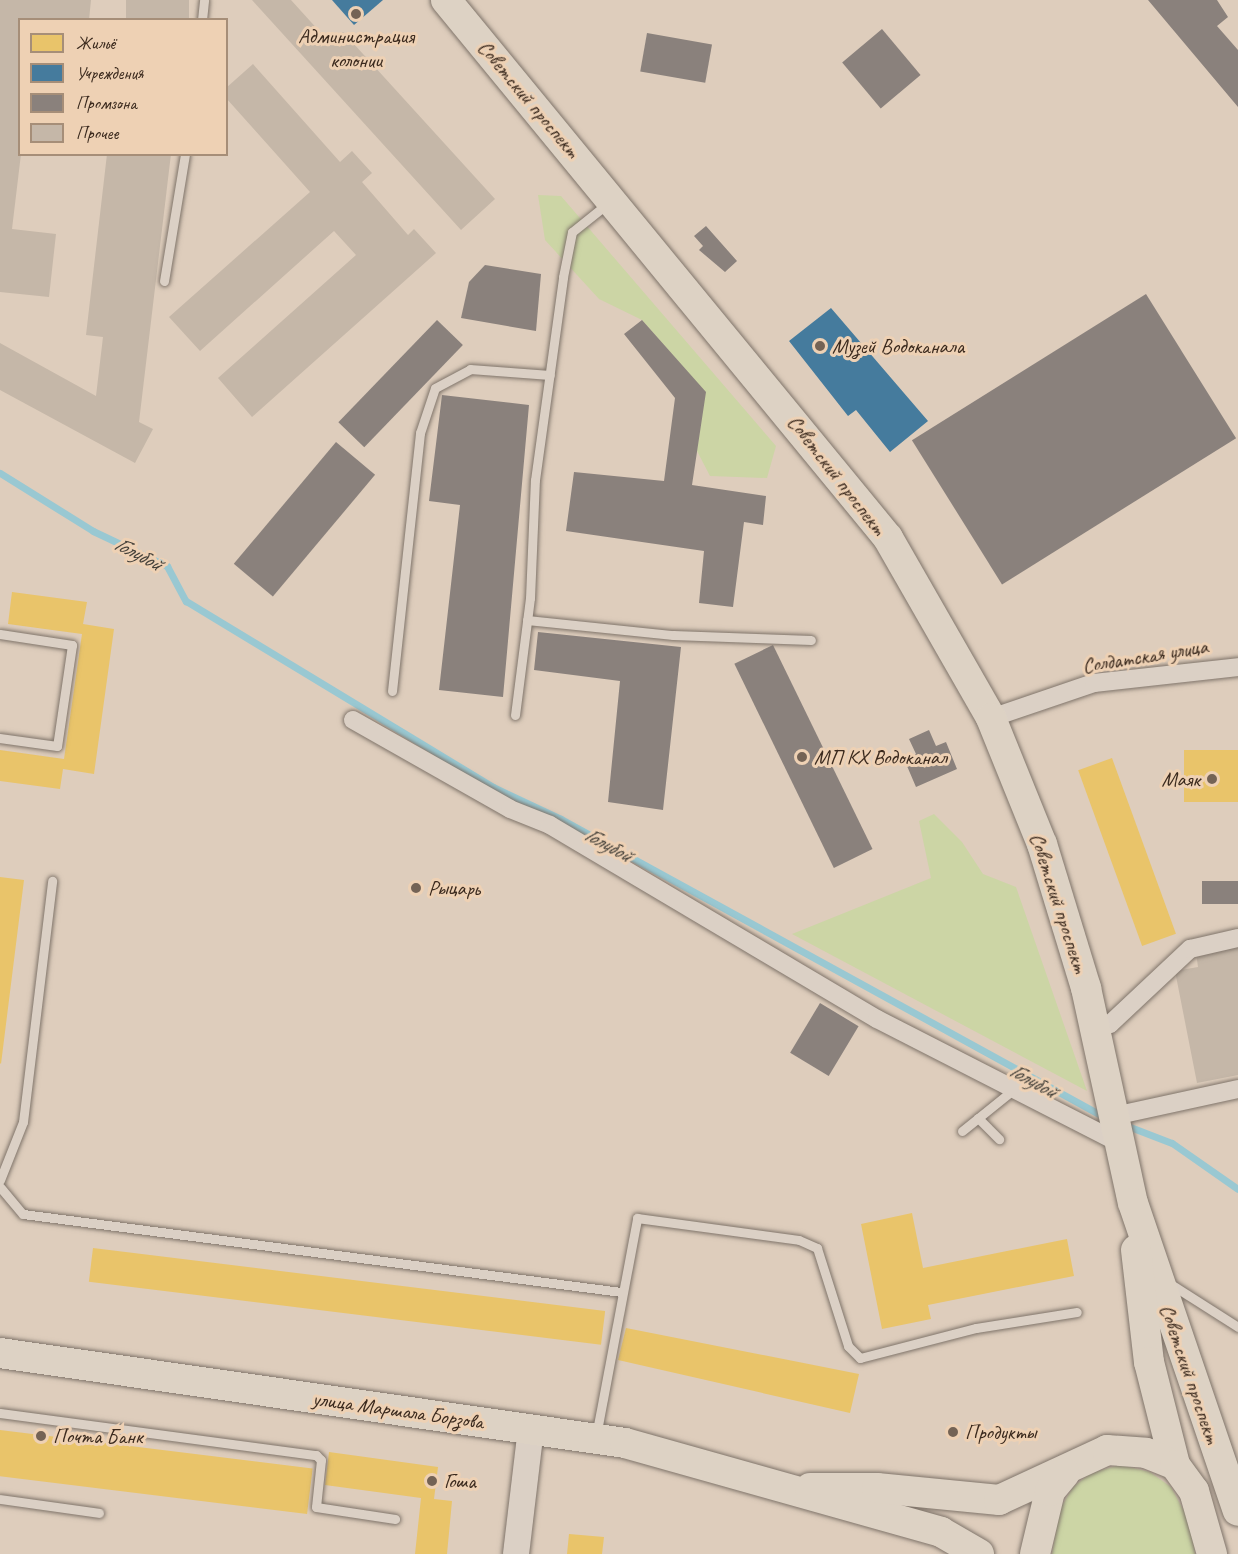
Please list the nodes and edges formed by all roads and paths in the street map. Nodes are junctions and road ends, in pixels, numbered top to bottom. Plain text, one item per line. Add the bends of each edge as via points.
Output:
1 (204, 0) edge
2 (446, 0) edge
3 (202, 18) edge
4 (185, 156) edge
5 (614, 199) junction
6 (164, 281) dead end
7 (550, 375) junction
8 (527, 620) junction
9 (0, 634) edge
10 (811, 640) dead end
11 (1238, 667) edge
12 (392, 692) dead end
13 (515, 715) dead end
14 (991, 718) junction
15 (353, 720) dead end
16 (0, 738) edge
17 (52, 881) dead end
18 (1238, 938) edge
19 (1103, 1025) junction
20 (1014, 1089) junction
21 (1237, 1095) edge
22 (978, 1118) junction
23 (1116, 1124) junction
24 (962, 1131) dead end
25 (999, 1139) dead end
26 (0, 1180) edge
27 (0, 1187) edge
28 (1133, 1203) junction
29 (1155, 1273) junction
30 (621, 1292) junction
31 (1077, 1312) dead end
32 (1238, 1327) edge
33 (0, 1353) edge
34 (0, 1413) edge
35 (531, 1429) junction
36 (596, 1438) junction
37 (1175, 1465) junction
38 (1069, 1468) junction
39 (792, 1488) junction
40 (0, 1499) edge
41 (1238, 1511) edge
42 (99, 1514) dead end
43 (395, 1519) dead end
44 (516, 1554) edge
45 (979, 1554) edge
46 (1035, 1554) edge
47 (1212, 1554) edge

1 - 3 lane
2 - 5 main road, Советский проспект
4 - 6 lane
5 - 7 lane via 572,232
5 - 14 main road, Советский проспект via 888,538
7 - 8 lane via 535,480
7 - 12 lane via 470,369 435,388 420,433
8 - 10 lane via 673,635
8 - 13 lane
9 - 16 lane via 72,645 57,746
11 - 14 street, Солдатская улица via 1094,683
14 - 19 main road, Советский проспект via 1042,844
15 - 20 street via 510,810 550,825 877,1019
17 - 26 lane via 23,1122
18 - 19 street via 1190,949
19 - 23 main road, Советский проспект
20 - 22 lane
20 - 23 street
21 - 23 street
22 - 24 lane
22 - 25 lane
23 - 28 main road, Советский проспект
27 - 30 lane via 23,1214
28 - 29 main road, Советский проспект
28 - 37 main road, Советский проспект via 1149,1362
29 - 32 lane
29 - 41 main road, Советский проспект
30 - 31 lane via 636,1218 799,1240 817,1248 849,1346 860,1358 976,1328
30 - 36 lane
33 - 35 main road, улица Маршала Борзова
34 - 43 lane via 316,1455 321,1460 316,1507
35 - 36 main road, улица Маршала Борзова
35 - 44 main road
36 - 39 main road, улица Маршала Борзова
37 - 38 main road, улица Маршала Борзова via 1146,1453 1107,1450
37 - 47 main road via 1194,1491
38 - 39 main road, улица Маршала Борзова via 999,1500 877,1488
38 - 46 main road, улица Маршала Борзова via 1050,1491
39 - 45 main road, улица Маршала Борзова via 941,1532
40 - 42 lane

